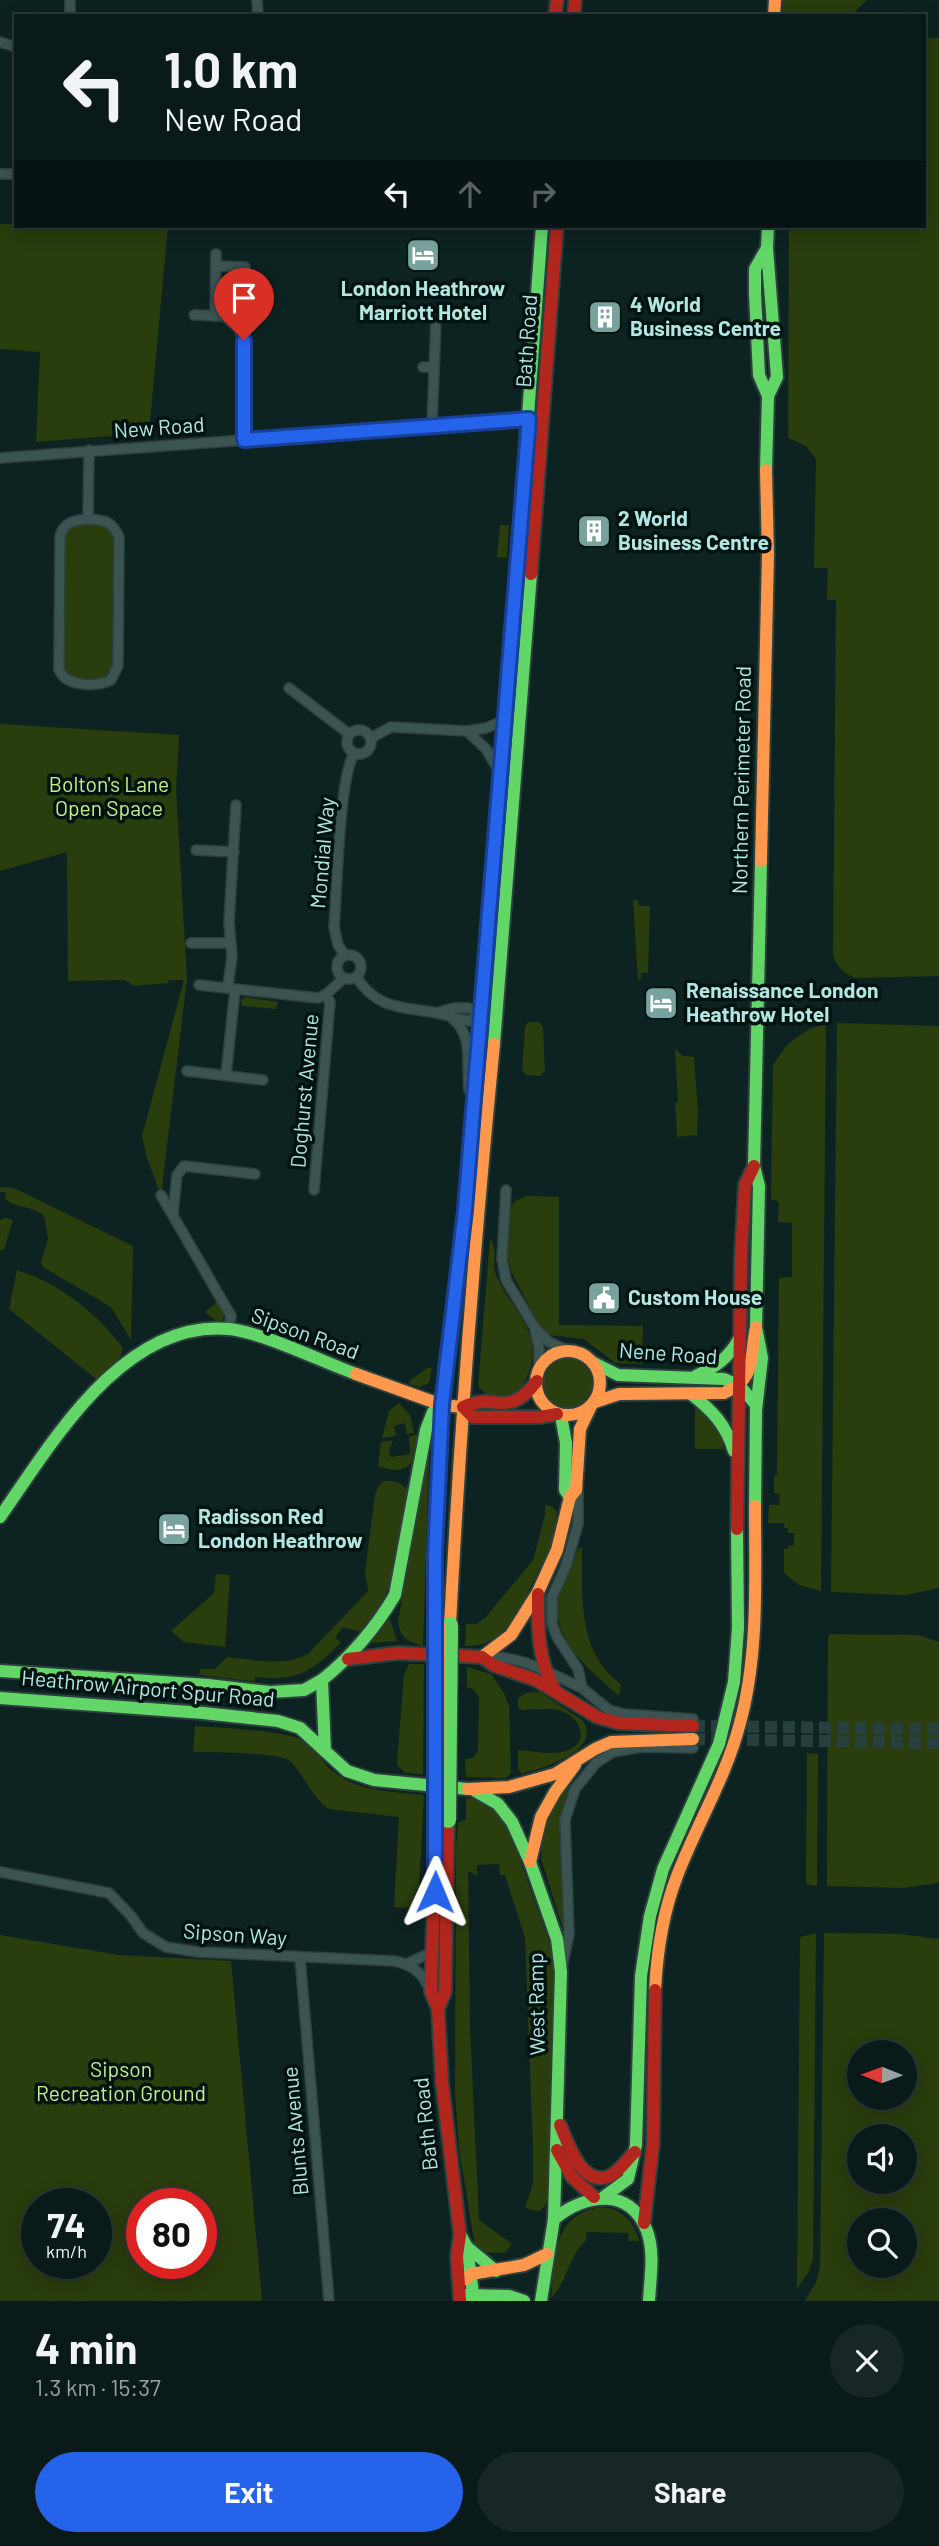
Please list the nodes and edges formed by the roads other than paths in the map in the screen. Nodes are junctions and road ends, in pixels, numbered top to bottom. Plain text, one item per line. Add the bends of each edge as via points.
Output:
1 (542, 228) edge
2 (557, 228) edge
3 (768, 228) edge
4 (216, 254) dead end
5 (216, 266) junction
6 (245, 267) dead end
7 (194, 315) dead end
8 (215, 316) junction
9 (436, 319) dead end
10 (423, 367) dead end
11 (435, 367) junction
12 (529, 419) junction
13 (432, 426) junction
14 (244, 440) junction
15 (89, 450) junction
16 (0, 457) edge
17 (88, 519) junction
18 (289, 688) dead end
19 (506, 720) junction
20 (467, 731) junction
21 (349, 734) junction
22 (371, 738) junction
23 (355, 754) junction
24 (501, 775) junction
25 (236, 805) dead end
26 (196, 849) dead end
27 (234, 852) junction
28 (191, 943) dead end
29 (230, 943) junction
30 (345, 955) junction
31 (356, 977) junction
32 (345, 978) junction
33 (199, 985) dead end
34 (232, 988) junction
35 (326, 996) junction
36 (436, 1013) junction
37 (489, 1014) junction
38 (452, 1018) junction
39 (187, 1071) dead end
40 (226, 1075) junction
41 (263, 1080) dead end
42 (472, 1116) junction
43 (754, 1166) junction
44 (255, 1174) dead end
45 (314, 1190) dead end
46 (506, 1190) dead end
47 (162, 1195) dead end
48 (173, 1215) junction
49 (756, 1327) junction
50 (534, 1328) junction
51 (229, 1329) junction
52 (740, 1338) junction
53 (569, 1351) junction
54 (594, 1363) junction
55 (538, 1375) junction
56 (696, 1376) junction
57 (740, 1386) junction
58 (691, 1394) junction
59 (593, 1404) junction
60 (442, 1405) junction
61 (756, 1405) junction
62 (463, 1407) junction
63 (559, 1415) junction
64 (737, 1462) junction
65 (577, 1476) junction
66 (570, 1497) junction
67 (0, 1517) edge
68 (538, 1592) junction
69 (443, 1625) junction
70 (482, 1657) junction
71 (348, 1659) junction
72 (0, 1671) edge
73 (544, 1671) junction
74 (322, 1680) junction
75 (582, 1688) junction
76 (556, 1692) junction
77 (0, 1698) edge
78 (693, 1733) junction
79 (325, 1751) junction
80 (577, 1762) junction
81 (472, 1789) junction
82 (442, 1821) junction
83 (530, 1862) junction
84 (0, 1872) edge
85 (432, 1952) junction
86 (300, 1957) junction
87 (407, 1964) junction
88 (561, 1972) junction
89 (431, 1992) junction
90 (438, 2008) junction
91 (558, 2122) junction
92 (557, 2150) junction
93 (635, 2152) junction
94 (600, 2196) junction
95 (554, 2219) junction
96 (644, 2223) junction
97 (463, 2241) junction
98 (547, 2255) junction
99 (496, 2271) junction
100 (471, 2274) junction
101 (467, 2298) edge
102 (329, 2301) edge
103 (524, 2301) edge
104 (541, 2301) edge
105 (649, 2301) edge

1 - 12 main road, Bath Road
2 - 37 main road, Bath Road
3 - 43 main road, Northern Perimeter Road via 767,248 755,269 759,375 768,396 768,555
4 - 5 street
5 - 6 street
5 - 8 street
7 - 8 street
8 - 14 street via 224,316 244,340
9 - 11 street
10 - 11 street
11 - 13 street
12 - 13 street, New Road
12 - 19 main road, Bath Road
13 - 14 street, New Road
14 - 15 street, New Road
15 - 16 street, New Road
15 - 17 street
17 - 17 street via 65,526 60,536 59,667 69,681 99,683 111,680 118,666 119,537 110,523
18 - 21 street
19 - 20 street
19 - 24 main road, Bath Road
20 - 22 street via 391,727
20 - 24 street via 486,749
21 - 22 street via 363,730
21 - 23 street via 347,745
22 - 23 street via 366,752
23 - 30 street, Mondial Way via 342,813 334,926
24 - 37 main road, Bath Road
25 - 27 street
26 - 27 street
27 - 29 street
28 - 29 street
29 - 34 street
30 - 31 street via 360,962
30 - 32 street via 337,966
31 - 32 street
31 - 36 street via 373,996 397,1008
32 - 35 street
33 - 34 street
34 - 35 street
34 - 40 street
35 - 45 street, Doghurst Avenue via 330,1002
36 - 37 street via 467,1008
36 - 38 street
37 - 38 street via 469,1021
37 - 42 main road, Bath Road
37 - 62 main road, Bath Road
38 - 42 street, Bath Road via 466,1039
39 - 40 street
40 - 41 street
42 - 60 main road, Bath Road
43 - 49 main road, Northern Perimeter Road via 759,1186
43 - 52 main road, Northern Perimeter Road via 745,1185
44 - 48 street via 184,1166 177,1175
46 - 50 street via 503,1273
47 - 48 street
48 - 51 street via 231,1316
49 - 57 main road via 750,1374
49 - 61 main road, Northern Perimeter Road via 762,1340
50 - 53 street
50 - 55 street
51 - 60 main road, Sipson Road
51 - 67 main road, Sipson Road via 179,1336 122,1365 83,1404
52 - 56 main road via 722,1363
52 - 57 main road, Northern Perimeter Road
53 - 54 main road
53 - 55 main road via 552,1355
54 - 56 main road, Nene Road via 618,1375
54 - 59 main road via 601,1387
55 - 62 main road via 517,1402 471,1401
55 - 63 main road via 539,1398
56 - 57 main road, Nene Road
57 - 58 main road, Nene Road via 724,1393
57 - 61 main road, Nene Road
57 - 64 main road, Northern Perimeter Road
58 - 59 main road, Nene Road via 619,1394
58 - 64 main road, Nene Road via 722,1420
59 - 63 main road via 575,1415
59 - 65 main road via 580,1429
60 - 62 main road, Sipson Road
60 - 69 main road, Bath Road via 435,1555
60 - 71 main road via 433,1412 426,1430 395,1595
61 - 96 main road, Northern Perimeter Road via 751,1671 736,1741 685,1856 664,1919 656,1979 653,2148
62 - 63 main road via 473,1417
62 - 69 main road, Bath Road
63 - 66 main road via 566,1443 565,1490
64 - 93 main road via 734,1682 719,1744 663,1869 650,1916 641,1976
65 - 66 main road
65 - 75 street via 578,1524 551,1610 557,1637 578,1669
66 - 68 main road via 557,1550
68 - 70 main road via 511,1635
68 - 73 main road via 538,1645
69 - 82 main road, Bath Road, bridge
70 - 71 main road via 384,1652
70 - 73 street via 501,1656
70 - 76 main road
71 - 74 main road
72 - 74 main road, Heathrow Airport Spur Road via 270,1692 304,1690
73 - 75 street
73 - 76 main road
74 - 79 main road
75 - 78 street via 616,1713
76 - 78 main road via 611,1721
77 - 79 main road, Heathrow Airport Spur Road via 278,1721 300,1727
78 - 80 main road, Heathrow Airport Spur Road via 611,1742
78 - 88 street via 612,1752 596,1763 575,1789 565,1819 569,1934
79 - 81 main road, Heathrow Airport Spur Road via 339,1766 363,1778
80 - 81 main road, Heathrow Airport Spur Road via 522,1785
80 - 83 main road via 541,1817
81 - 83 main road, West Ramp via 495,1801 507,1814
82 - 85 main road, Bath Road
82 - 90 main road, Bath Road via 445,1992
83 - 88 main road, West Ramp via 557,1939
84 - 86 street, Sipson Way via 109,1893 143,1933 166,1947
85 - 87 street
85 - 89 main road, Bath Road
86 - 87 street, Sipson Way
86 - 102 street, Blunts Avenue
87 - 89 street via 422,1974
88 - 91 main road, West Ramp
89 - 90 main road, Bath Road
90 - 97 main road, Bath Road via 442,2082
91 - 92 main road, West Ramp
91 - 93 main road via 577,2161 594,2177 614,2173
92 - 94 main road via 572,2177
92 - 95 main road, West Ramp
93 - 94 main road via 628,2179
94 - 95 main road via 570,2205
94 - 96 main road via 628,2206
95 - 98 main road, West Ramp
96 - 105 main road, Northern Perimeter Road via 650,2246
97 - 99 main road
97 - 100 main road, Bath Road
97 - 101 main road, Bath Road via 457,2256
98 - 99 main road
98 - 104 main road, West Ramp
99 - 100 main road
100 - 101 main road, Bath Road
101 - 103 main road via 508,2296

